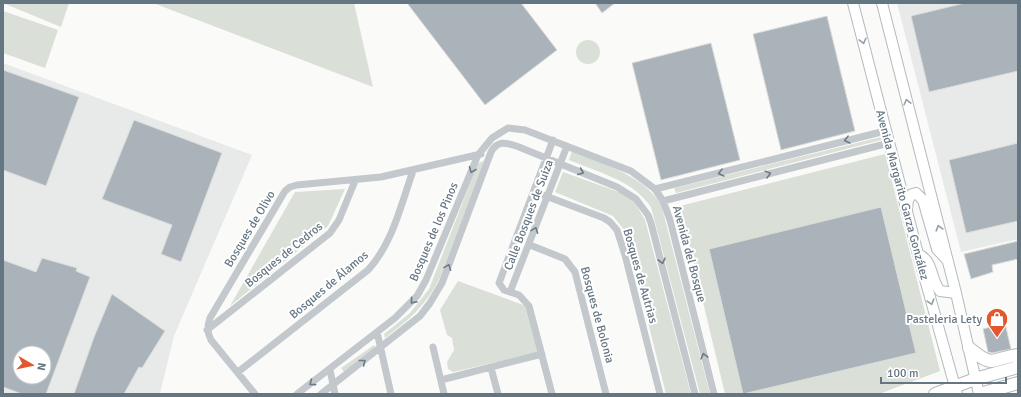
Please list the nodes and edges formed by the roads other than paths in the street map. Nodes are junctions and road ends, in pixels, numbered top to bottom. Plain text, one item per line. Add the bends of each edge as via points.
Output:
1 (853, 3) edge
2 (882, 3) edge
3 (504, 130) joint
4 (885, 131) junction
5 (553, 140) junction
6 (889, 143) junction
7 (567, 146) junction
8 (491, 152) junction
9 (478, 155) junction
10 (547, 158) junction
11 (561, 163) junction
12 (413, 171) junction
13 (355, 181) junction
14 (655, 189) junction
15 (535, 192) junction
16 (548, 196) junction
17 (663, 201) junction
18 (906, 211) junction
19 (530, 245) junction
20 (918, 254) junction
21 (948, 261) junction
22 (510, 292) junction
23 (956, 293) junction
24 (207, 330) junction
25 (377, 332) junction
26 (432, 347) dead end
27 (380, 348) junction
28 (968, 348) junction
29 (542, 354) junction
30 (1018, 355) edge
31 (1003, 365) junction
32 (1018, 367) edge
33 (491, 368) junction
34 (330, 370) junction
35 (238, 372) junction
36 (975, 379) junction
37 (441, 380) junction
38 (332, 386) junction
39 (1013, 387) edge
40 (956, 390) edge
41 (255, 394) edge
42 (297, 394) edge
43 (321, 394) edge
44 (335, 394) edge
45 (391, 394) edge
46 (444, 394) edge
47 (498, 394) edge
48 (552, 394) edge
49 (606, 394) edge
50 (660, 394) edge
51 (695, 394) edge
52 (714, 394) edge
53 (935, 394) edge
54 (979, 394) edge

1 -> 4 main road, Avenida Margarito Garza González
21 -> 2 main road
3 - 5 street, Avenida del Bosque via 518,128
3 - 9 street, Bosques de los Pinos via 492,138
4 - 6 main road, Avenida Margarito Garza González
4 -> 14 street
5 - 7 street, Avenida del Bosque
5 - 10 street, Calle Bosques de Suiza
17 -> 6 street
6 - 18 main road, Avenida Margarito Garza González
7 - 11 street, Calle Bosques de Suiza
7 - 14 street, Avenida del Bosque via 631,171
8 - 9 street, Bosques de Olivo
8 - 10 street, Bosques de los Pinos via 499,143 507,143
27 -> 8 street, Bosques de los Pinos via 420,316 438,292
9 - 12 street, Bosques de Olivo
9 -> 25 street, Bosques de los Pinos via 417,296
10 - 11 street
10 - 15 street, Calle Bosques de Suiza
11 - 16 street, Calle Bosques de Suiza
11 -> 51 street via 630,193 648,215
12 - 13 street, Bosques de Olivo
12 - 35 street, Bosques de Álamos via 385,248 377,260 368,270
13 - 24 street, Bosques de Cedros via 339,220 324,240
13 - 24 street, Bosques de Olivo via 297,185 285,191 210,318
14 - 17 street, Avenida del Bosque
15 - 16 street, Bosques de Autrias
15 - 22 street, Calle Bosques de Suiza via 499,281 499,286
19 -> 16 street, Calle Bosques de Suiza
16 - 50 street, Bosques de Autrias via 604,218 617,230
52 -> 17 street, Avenida del Bosque
18 - 20 main road, Avenida Margarito Garza González
18 - 21 main road via 910,196 916,193 923,200 937,249
19 - 22 street, Calle Bosques de Suiza
19 - 49 street, Bosques de Bolonia via 565,258 575,272
20 - 23 main road via 928,261 940,291
20 -> 40 main road, Avenida Margarito Garza González
21 - 23 main road
22 - 29 street via 518,295 529,306
23 - 28 main road
24 - 35 street via 211,340
25 - 27 street
25 - 34 street, Bosques de los Pinos
26 - 37 street
38 -> 27 street, Bosques de los Pinos
27 - 45 street
28 - 31 main road via 985,361
28 - 36 main road
29 - 33 street
29 - 48 street
30 - 31 main road
31 - 32 main road
31 - 36 main road
31 - 39 main road
33 - 37 street
33 - 47 street
34 - 38 street
34 -> 42 street, Bosques de los Pinos
35 - 41 street
36 - 40 main road
36 - 54 main road
37 - 46 street
38 - 43 street, Bosques de los Pinos
38 - 44 street
39 - 54 main road
40 - 53 main road

